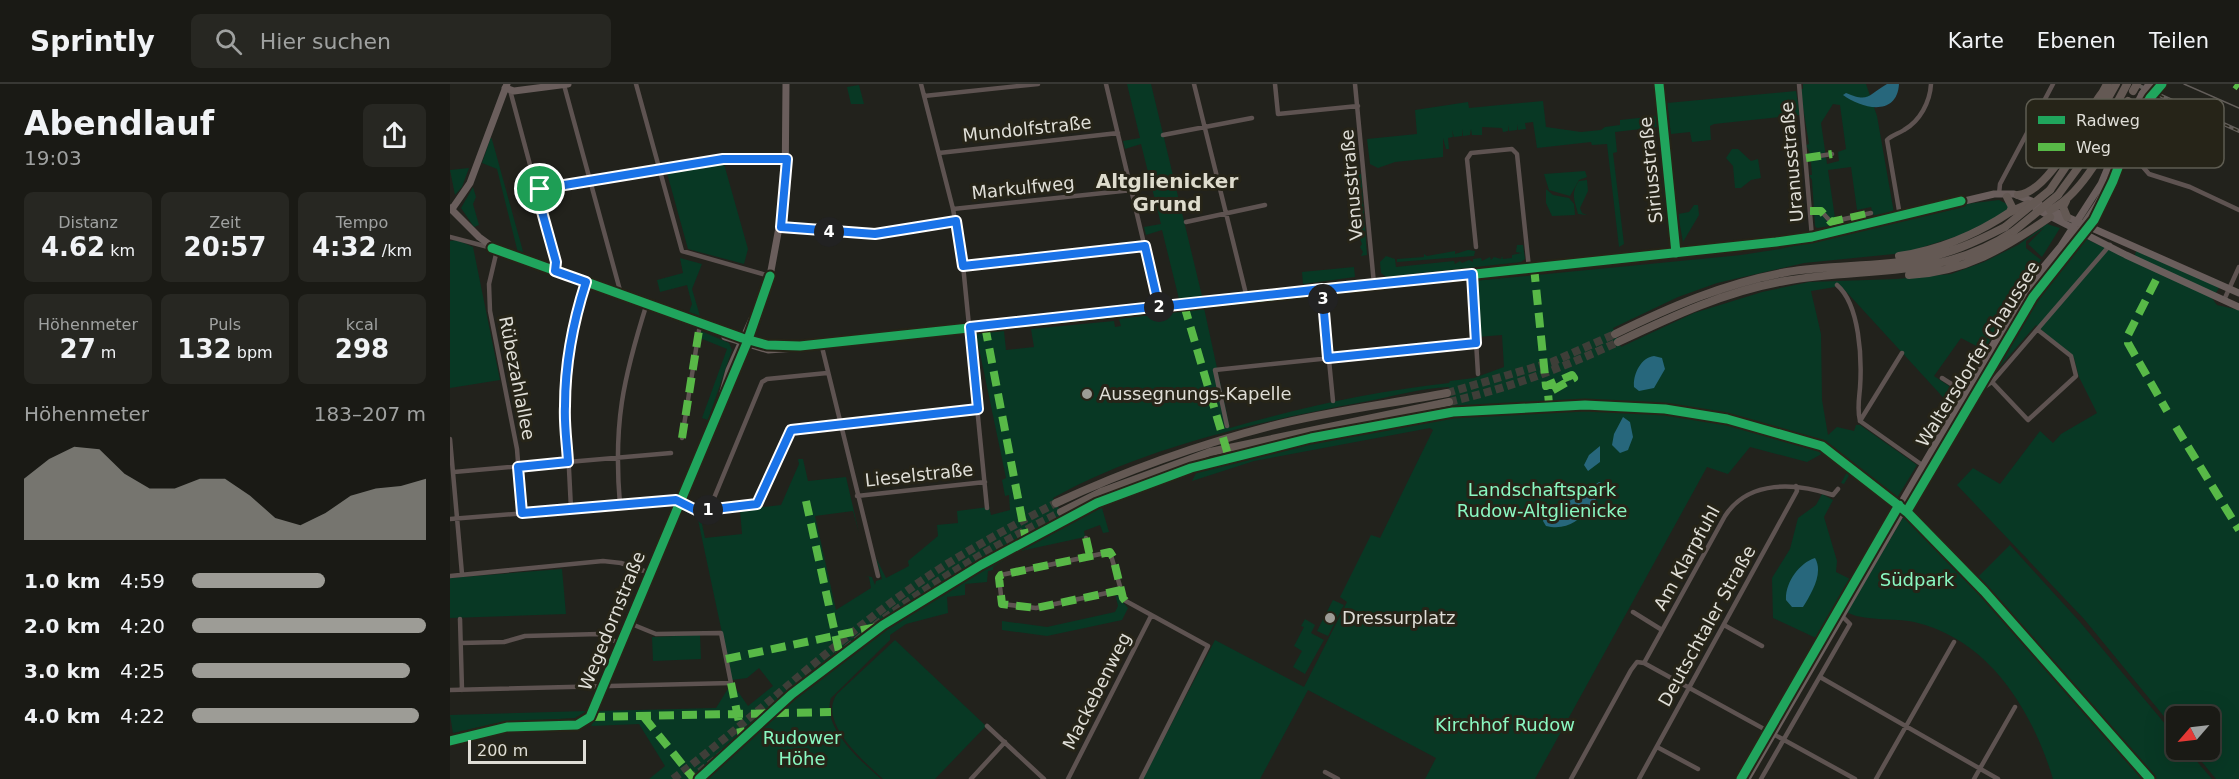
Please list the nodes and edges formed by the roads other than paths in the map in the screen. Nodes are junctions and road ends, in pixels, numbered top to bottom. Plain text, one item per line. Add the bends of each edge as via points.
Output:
1 (566, 84) edge
2 (636, 84) edge
3 (786, 84) edge
4 (921, 84) edge
5 (1038, 84) edge
6 (1106, 84) edge
7 (1194, 84) edge
8 (1275, 84) edge
9 (1355, 84) edge
10 (1659, 84) edge
11 (1799, 84) edge
12 (1931, 84) edge
13 (2053, 84) edge
14 (2107, 84) edge
15 (2149, 84) edge
16 (2157, 84) edge
17 (508, 88) edge
18 (2132, 89) edge
19 (2102, 93) junction
20 (924, 96) junction
21 (2045, 99) edge
22 (2098, 99) edge
23 (2100, 99) edge
24 (1358, 106) junction
25 (1252, 118) dead end
26 (1204, 127) junction
27 (1118, 133) junction
28 (1164, 135) dead end
29 (2026, 135) edge
30 (939, 153) junction
31 (1832, 154) dead end
32 (1806, 158) junction
33 (787, 159) junction
34 (2052, 168) edge
35 (2065, 168) edge
36 (2079, 168) edge
37 (2089, 168) edge
38 (2106, 168) edge
39 (2115, 168) edge
40 (2144, 168) edge
41 (659, 170) junction
42 (592, 181) junction
43 (536, 190) junction
44 (1132, 190) junction
45 (2034, 190) junction
46 (2003, 195) junction
47 (2018, 195) junction
48 (2066, 201) junction
49 (1265, 205) dead end
50 (2038, 206) junction
51 (451, 208) edge
52 (953, 209) junction
53 (2239, 210) edge
54 (1810, 211) junction
55 (2010, 212) junction
56 (1226, 213) junction
57 (1871, 213) dead end
58 (1900, 216) junction
59 (2067, 217) junction
60 (956, 221) junction
61 (2076, 221) junction
62 (1186, 222) dead end
63 (781, 227) junction
64 (2082, 227) junction
65 (2072, 228) junction
66 (450, 237) edge
67 (479, 237) junction
68 (1812, 237) junction
69 (473, 243) junction
70 (2110, 245) junction
71 (1145, 246) junction
72 (1476, 247) dead end
73 (495, 249) junction
74 (1676, 252) junction
75 (1867, 264) junction
76 (963, 266) junction
77 (2239, 267) edge
78 (1529, 268) junction
79 (555, 271) junction
80 (1894, 271) junction
81 (1472, 274) junction
82 (770, 276) junction
83 (586, 282) junction
84 (1374, 284) junction
85 (1837, 285) dead end
86 (2229, 288) junction
87 (1322, 289) junction
88 (2239, 293) edge
89 (621, 294) junction
90 (1247, 298) junction
91 (2224, 300) junction
92 (648, 303) junction
93 (1159, 307) junction
94 (2239, 307) edge
95 (701, 324) junction
96 (970, 327) junction
97 (2038, 330) junction
98 (744, 342) junction
99 (821, 343) junction
100 (1476, 343) junction
101 (1902, 352) dead end
102 (1328, 358) junction
103 (827, 373) junction
104 (1478, 374) dead end
105 (1942, 378) dead end
106 (1992, 382) junction
107 (1986, 386) dead end
108 (1967, 393) junction
109 (1333, 401) dead end
110 (978, 409) junction
111 (1860, 421) junction
112 (840, 424) junction
113 (1227, 426) dead end
114 (682, 438) dead end
115 (450, 440) edge
116 (671, 453) dead end
117 (616, 458) junction
118 (568, 462) junction
119 (518, 467) junction
120 (1925, 467) junction
121 (454, 472) junction
122 (985, 482) junction
123 (1796, 486) junction
124 (1838, 489) dead end
125 (857, 496) junction
126 (679, 503) junction
127 (1056, 503) tunnel mouth
128 (620, 505) junction
129 (987, 508) dead end
130 (571, 509) junction
131 (709, 510) junction
132 (1061, 512) tunnel mouth
133 (522, 513) junction
134 (450, 519) edge
135 (458, 519) junction
136 (1086, 538) dead end
137 (1090, 556) junction
138 (650, 573) junction
139 (462, 574) junction
140 (450, 576) edge
141 (878, 576) dead end
142 (1121, 590) junction
143 (1633, 612) dead end
144 (1840, 614) junction
145 (1151, 616) junction
146 (460, 620) dead end
147 (629, 623) junction
148 (1724, 625) junction
149 (1662, 630) junction
150 (1954, 642) dead end
151 (461, 643) junction
152 (621, 644) junction
153 (1762, 646) dead end
154 (1644, 663) junction
155 (1820, 677) junction
156 (603, 687) junction
157 (1689, 688) junction
158 (450, 690) edge
159 (462, 690) junction
160 (2016, 707) dead end
161 (987, 726) dead end
162 (1906, 726) junction
163 (1772, 732) junction
164 (1785, 738) junction
165 (450, 741) edge
166 (1005, 742) junction
167 (1657, 747) junction
168 (1698, 769) dead end
169 (1980, 769) junction
170 (1325, 772) dead end
171 (971, 779) edge
172 (1043, 779) edge
173 (1068, 779) edge
174 (1141, 779) edge
175 (1338, 779) edge
176 (1571, 779) edge
177 (1639, 779) edge
178 (1741, 779) edge
179 (1748, 779) edge
180 (1761, 779) edge
181 (1855, 779) edge
182 (1876, 779) edge
183 (1974, 779) edge
184 (1998, 779) edge

1 - 17 main road
1 - 42 street
2 - 41 street
3 - 33 main road, Wegedornstraße
4 - 20 street
5 - 20 street
6 - 27 street
7 - 26 street
8 - 24 street via 1278,114
9 - 24 street, Venusstraße
10 - 74 main road, Siriusstraße
11 - 32 street, Uranusstraße
12 - 58 street via 1927,104 1917,119 1887,140
13 - 21 street
14 - 19 highway
15 - 18 main road, Waltersdorfer Chaussee, bridge
16 - 18 main road, Waltersdorfer Chaussee, bridge
17 - 43 street
17 - 51 main road via 470,183
19 - 22 highway
19 - 23 highway
20 - 30 street
24 - 84 street, Venusstraße
25 - 26 street
26 - 28 street
26 - 56 street
27 - 30 street, Mundolfstraße
27 - 44 street
29 - 46 street via 2000,184
30 - 52 street
31 - 32 street
32 - 54 street, Uranusstraße
33 - 41 street via 723,159
33 - 63 main road, Wegedornstraße
34 - 45 highway
35 - 75 highway, bridge via 2040,199 2005,226 1977,241 1940,255
36 - 80 highway, bridge via 2068,184 2014,231 1983,250 1958,259
37 - 48 highway
38 - 61 main road, Waltersdorfer Chaussee via 2101,184
39 - 64 main road, Waltersdorfer Chaussee
40 - 53 street via 2149,174 2190,187
41 - 42 street
41 - 82 street via 682,251
42 - 43 street
42 - 89 street
43 - 79 street via 556,262
44 - 52 street, Markulfweg
44 - 71 street
45 - 47 highway
45 - 50 highway
46 - 47 main road
46 - 50 main road
46 - 55 highway via 2012,207
46 - 58 main road
47 - 50 main road
48 - 50 highway
48 - 59 highway via 2063,207
49 - 56 street
50 - 55 highway
50 - 59 main road
50 - 65 main road
50 - 80 highway via 2035,228 2009,246 1966,266 1935,274 1903,275
51 - 67 main road
52 - 60 street
54 - 57 street via 1821,211 1834,222
54 - 68 street, Uranusstraße
55 - 75 highway via 1964,237
56 - 62 street
56 - 90 street
58 - 68 main road
59 - 61 main road
60 - 63 street via 875,234
60 - 76 street
61 - 64 main road
61 - 65 main road, Waltersdorfer Chaussee
63 - 82 main road, Wegedornstraße
64 - 65 main road
64 - 70 main road
64 - 86 main road
64 - 108 main road, Waltersdorfer Chaussee via 2042,277
65 - 108 main road, Waltersdorfer Chaussee via 2036,276
66 - 69 street
67 - 69 street
67 - 73 main road
68 - 74 main road
69 - 73 street
70 - 91 main road
70 - 97 street
71 - 76 street
71 - 93 street
72 - 78 street via 1467,159 1471,153 1512,149 1517,154
73 - 79 main road
73 - 119 street, Rübezahlallee via 489,284 490,311
74 - 78 main road
75 - 80 highway via 1769,275 1688,300 1617,338 1746,290 1809,277
76 - 96 street
77 - 86 street
78 - 81 main road
79 - 83 main road
81 - 84 main road
81 - 100 street
82 - 98 main road, Wegedornstraße
83 - 89 main road
83 - 118 street via 567,366
84 - 87 main road
85 - 111 street via 1849,299 1858,334
86 - 88 main road
86 - 91 street
87 - 90 main road
87 - 102 street
89 - 92 main road
90 - 93 main road
91 - 94 main road
92 - 95 main road
92 - 117 street via 623,390
93 - 96 main road
95 - 98 main road
95 - 114 street
96 - 99 main road
96 - 110 street
97 - 106 street
97 - 106 street via 2071,356 2077,374 2028,420
98 - 99 main road
98 - 126 main road, Wegedornstraße
99 - 103 street
100 - 102 street
100 - 104 street
101 - 111 street
102 - 109 street
102 - 113 street via 1215,370
103 - 112 street
103 - 131 street via 762,382
105 - 108 street
106 - 107 street
108 - 120 main road, Waltersdorfer Chaussee
110 - 112 street
110 - 122 street
111 - 120 street
112 - 125 street
112 - 131 street via 789,432 759,503
115 - 121 street
116 - 117 street
117 - 118 street
117 - 128 street
118 - 119 street
118 - 130 street
119 - 121 street
119 - 133 street, Rübezahlallee
120 - 144 main road, Waltersdorfer Chaussee
121 - 135 street
122 - 125 street, Lieselstraße
122 - 129 street
123 - 124 street, Am Klarpfuhl via 1833,495
123 - 148 street, Deutschtaler Straße via 1797,491
123 - 149 street, Am Klarpfuhl via 1752,492 1730,507
125 - 141 street
126 - 128 street
126 - 131 street via 695,511
126 - 138 main road, Wegedornstraße
127 - 132 highway via 1150,463 1274,425 1448,397 1210,452 1122,484
128 - 130 street
130 - 133 street
133 - 135 street
134 - 135 street
135 - 139 street
136 - 137 street
137 - 142 street via 1110,552
137 - 142 street via 1001,575 1001,603 1036,608
138 - 139 street via 603,561
138 - 147 main road, Wegedornstraße
139 - 140 street
142 - 145 street via 1127,603
143 - 149 street, Am Klarpfuhl
144 - 155 street, Waltersdorfer Chaussee via 1850,624
144 - 163 main road, Waltersdorfer Chaussee
145 - 173 street, Mackebenweg
145 - 174 street via 1208,645
146 - 151 street
147 - 152 main road, Wegedornstraße
147 - 156 street via 656,634 721,633 731,683
148 - 153 street
148 - 157 street, Deutschtaler Straße
149 - 154 street, Am Klarpfuhl
150 - 162 street
151 - 152 street via 599,634
151 - 159 street
152 - 156 main road, Wegedornstraße
154 - 157 street
154 - 176 street, Am Klarpfuhl via 1637,662 1631,670
155 - 162 street
155 - 164 street, Waltersdorfer Chaussee
156 - 159 street
156 - 165 main road, Wegedornstraße via 583,724 507,727
157 - 163 street
157 - 167 street, Deutschtaler Straße
158 - 159 street
160 - 169 street
161 - 166 street
162 - 169 street
162 - 182 street
163 - 164 street
163 - 178 main road, Waltersdorfer Chaussee
163 - 179 main road, Waltersdorfer Chaussee
164 - 180 street, Waltersdorfer Chaussee
164 - 181 street
166 - 171 street
166 - 172 street
167 - 168 street
167 - 177 street, Deutschtaler Straße
169 - 183 street
169 - 184 street
170 - 175 street

